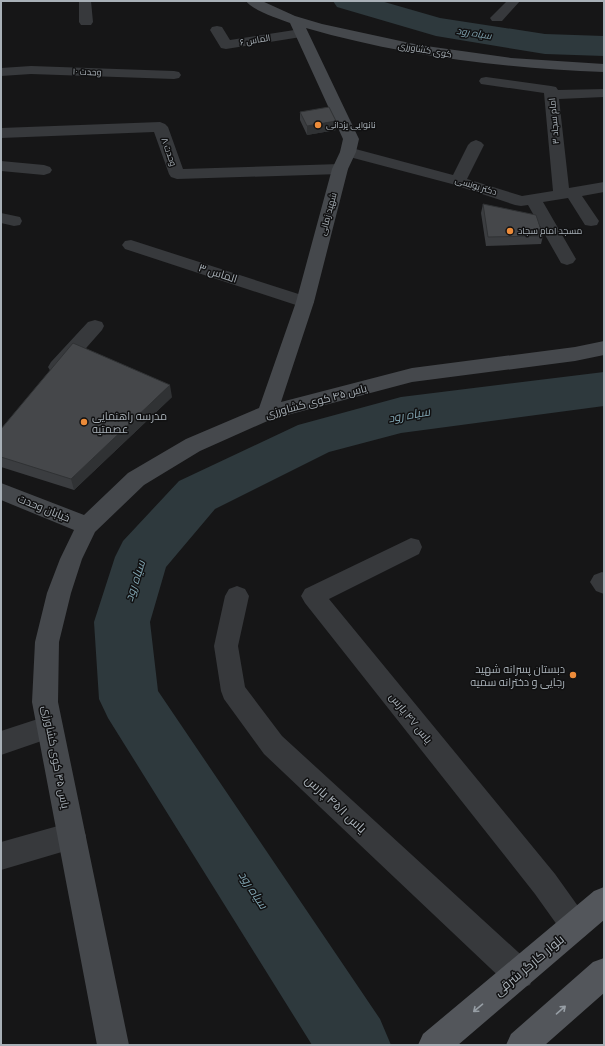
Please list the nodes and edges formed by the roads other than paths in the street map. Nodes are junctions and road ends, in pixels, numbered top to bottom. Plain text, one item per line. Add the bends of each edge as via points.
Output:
1 (85, 1) edge
2 (252, 1) edge
3 (509, 2) edge
4 (497, 18) dead end
5 (86, 22) dead end
6 (298, 27) junction
7 (217, 30) dead end
8 (604, 68) edge
9 (1, 72) edge
10 (174, 75) dead end
11 (486, 81) dead end
12 (604, 93) edge
13 (552, 95) junction
14 (1, 133) edge
15 (476, 144) dead end
16 (348, 152) junction
17 (1, 166) edge
18 (340, 169) junction
19 (44, 170) dead end
20 (458, 181) junction
21 (604, 187) edge
22 (567, 193) junction
23 (533, 199) junction
24 (591, 221) dead end
25 (131, 245) dead end
26 (568, 259) dead end
27 (305, 302) junction
28 (94, 326) dead end
29 (604, 348) edge
30 (48, 378) edge
31 (267, 413) junction
32 (1, 491) edge
33 (87, 526) junction
34 (411, 547) dead end
35 (237, 596) dead end
36 (50, 727) junction
37 (1, 743) edge
38 (72, 836) junction
39 (1, 856) edge
40 (604, 901) edge
41 (575, 926) junction
42 (604, 973) edge
43 (519, 974) junction
44 (444, 1037) edge
45 (535, 1041) edge
46 (113, 1045) edge

1 - 5 street
2 - 6 street, کوی کشاورزی
3 - 4 street
6 - 7 street, الماس ۶ via 226,45
6 - 8 street, کوی کشاورزی via 484,59
6 - 16 street, شهید زمانی via 346,127 350,139
9 - 10 street, وحدت ۱۰ via 31,70
11 - 13 street, امام سجاد ۳ via 551,90
12 - 13 street
13 - 22 street, امام سجاد ۳
14 - 18 street, وحدت ۸ via 160,127 177,174
15 - 20 street
16 - 18 street, شهید زمانی
16 - 20 street, دکتر یونسی
17 - 19 street
18 - 27 street, شهید زمانی
20 - 23 street, دکتر یونسی via 521,201
21 - 22 street, دکتر یونسی
22 - 23 street, دکتر یونسی
22 - 24 street
23 - 26 street
25 - 27 street, الماس ۳
27 - 31 street, شهید زمانی
28 - 30 street
29 - 31 street, یاس ۴۵ کوی کشاورزی via 412,375
31 - 33 street, یاس ۴۵ کوی کشاورزی via 193,445 136,479
32 - 33 street, خیابان وحدت
33 - 36 street, یاس ۴۵ کوی کشاورزی via 71,559 59,593 47,642 45,702
34 - 41 street, یاس ۴۷ پارس via 314,596 545,884
35 - 43 street, یاس ۴۵/۱ پارس via 226,646 233,691 274,745
36 - 37 street
36 - 38 street, یاس ۴۵ کوی کشاورزی
38 - 39 street
38 - 46 street, یاس ۴۵ کوی کشاورزی
40 - 41 main road, بلوار کارگر شرقی
41 - 43 main road, بلوار کارگر شرقی
45 -> 42 main road
43 -> 44 main road, بلوار کارگر شرقی

